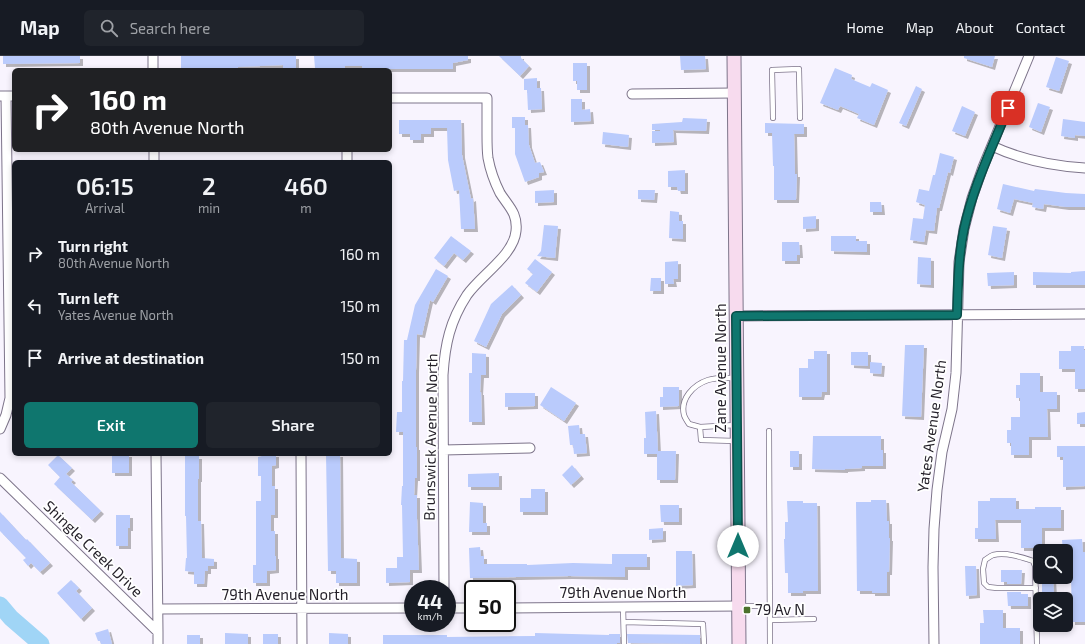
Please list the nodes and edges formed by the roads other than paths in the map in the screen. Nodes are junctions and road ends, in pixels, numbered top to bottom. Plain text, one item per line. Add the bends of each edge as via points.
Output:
1 (153, 56) edge
2 (734, 56) edge
3 (1029, 56) edge
4 (153, 68) edge
5 (734, 93) junction
6 (632, 94) dead end
7 (7, 96) edge
8 (392, 98) edge
9 (773, 118) dead end
10 (800, 118) dead end
11 (992, 146) junction
12 (1085, 168) edge
13 (1085, 314) edge
14 (957, 315) junction
15 (736, 316) junction
16 (737, 378) junction
17 (737, 425) junction
18 (700, 427) junction
19 (0, 429) edge
20 (769, 430) dead end
21 (737, 440) junction
22 (530, 448) dead end
23 (444, 450) junction
24 (156, 456) edge
25 (301, 456) edge
26 (0, 478) edge
27 (444, 580) edge
28 (1036, 588) junction
29 (738, 606) junction
30 (770, 606) junction
31 (624, 607) junction
32 (404, 608) edge
33 (516, 608) edge
34 (158, 609) junction
35 (302, 609) junction
36 (814, 619) dead end
37 (770, 620) junction
38 (624, 622) junction
39 (158, 632) junction
40 (158, 644) edge
41 (302, 644) edge
42 (624, 644) edge
43 (704, 644) edge
44 (739, 644) edge
45 (770, 644) edge
46 (934, 644) edge
47 (1037, 644) edge

1 - 4 street
2 - 5 main road, Zane Avenue North
3 - 11 street, Yates Avenue North
5 - 6 street
5 - 15 main road, Zane Avenue North
7 - 19 street via 10,398
8 - 23 street, Brunswick Avenue North via 487,98 488,158 500,193 511,208 515,219 514,242 468,294 449,332 444,353 443,375
9 - 10 lane via 772,70 799,69
11 - 12 street via 1031,160
11 - 14 street, Yates Avenue North via 972,198 964,229 959,262
13 - 14 street
14 - 15 street
14 - 46 street, Yates Avenue North via 956,373 952,409 942,452 934,529
15 - 16 main road, Zane Avenue North
16 - 17 main road, Zane Avenue North
16 - 18 lane via 709,379 691,390 686,398 684,416 689,424
17 - 18 lane
17 - 21 main road, Zane Avenue North
18 - 21 lane via 701,440
20 - 30 lane
21 - 29 main road, Zane Avenue North
22 - 23 street
23 - 27 street, Brunswick Avenue North
24 - 34 street
25 - 35 street
26 - 39 street, Shingle Creek Drive
28 - 28 lane via 1033,561 1008,555 993,555 985,560 984,583 988,587
28 - 47 lane
29 - 30 lane
29 - 31 street, 79th Avenue North
29 - 44 main road, Zane Avenue North
30 - 37 lane
31 - 33 street, 79th Avenue North
31 - 38 lane
32 - 35 street, 79th Avenue North
34 - 35 street, 79th Avenue North
34 - 39 street
35 - 41 street
36 - 37 lane
37 - 45 lane
38 - 42 lane
38 - 43 lane via 703,624
39 - 40 street

